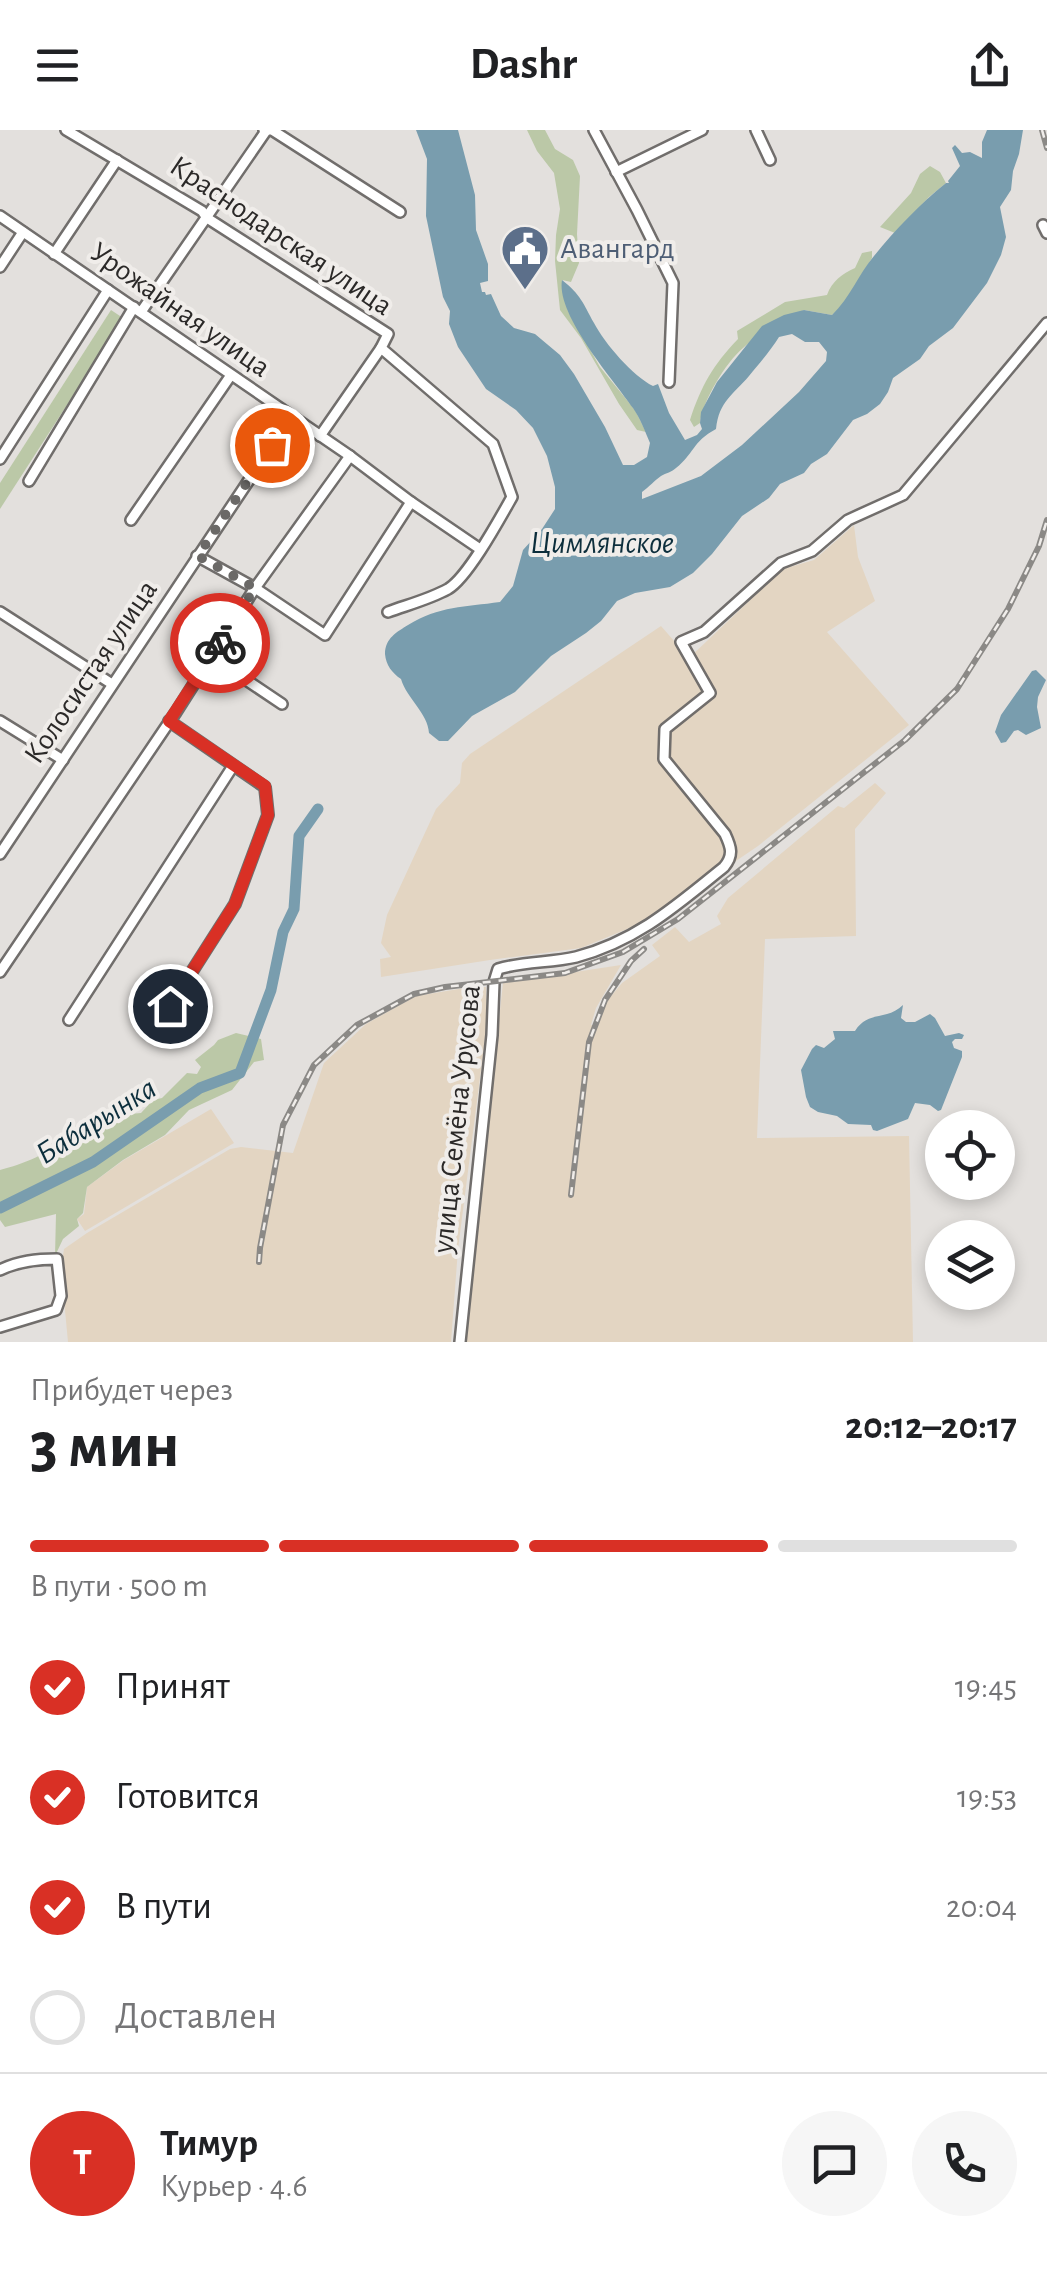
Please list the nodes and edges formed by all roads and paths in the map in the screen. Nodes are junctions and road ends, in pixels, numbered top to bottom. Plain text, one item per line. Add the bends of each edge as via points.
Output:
1 (66, 130) edge
2 (265, 130) edge
3 (594, 130) edge
4 (702, 130) edge
5 (756, 130) edge
6 (117, 160) junction
7 (770, 160) dead end
8 (616, 172) junction
9 (400, 212) dead end
10 (0, 216) edge
11 (206, 218) junction
12 (22, 232) junction
13 (54, 254) junction
14 (0, 267) edge
15 (108, 290) junction
16 (138, 310) junction
17 (1047, 323) edge
18 (380, 348) junction
19 (231, 375) junction
20 (668, 382) dead end
21 (291, 417) junction
22 (320, 436) junction
23 (350, 456) junction
24 (0, 459) edge
25 (29, 481) dead end
26 (411, 502) junction
27 (132, 520) dead end
28 (480, 549) junction
29 (198, 556) junction
30 (255, 588) junction
31 (0, 612) edge
32 (388, 612) dead end
33 (212, 657) junction
34 (112, 684) junction
35 (282, 704) dead end
36 (0, 721) edge
37 (169, 721) junction
38 (63, 760) junction
39 (233, 766) junction
40 (0, 832) edge
41 (10, 838) junction
42 (0, 854) edge
43 (0, 972) edge
44 (170, 1006) dead end
45 (69, 1020) dead end
46 (0, 1270) edge
47 (0, 1326) edge
48 (460, 1342) edge

1 - 6 street, Краснодарская улица
2 - 9 street
2 - 11 street
3 - 8 street
4 - 8 street
5 - 7 street
6 - 11 street, Краснодарская улица
6 - 13 street
8 - 20 street via 673,282
10 - 12 street, Урожайная улица
11 - 16 street
11 - 18 street, Краснодарская улица via 388,334
12 - 13 street, Урожайная улица
12 - 14 street
13 - 15 street, Урожайная улица
15 - 16 street, Урожайная улица
15 - 24 street
16 - 19 street, Урожайная улица
16 - 25 street
17 - 48 street, улица Семёна Урусова via 903,495 781,563 704,632 681,642 710,693 664,730 664,759 726,834 731,859 643,930 574,958 498,968
18 - 22 street
18 - 28 street, Краснодарская улица via 494,444 512,498
19 - 21 street, Урожайная улица
19 - 27 street
21 - 22 street, Урожайная улица
21 - 29 street, Колосистая улица
22 - 23 street, Урожайная улица
23 - 26 street, Урожайная улица
23 - 30 street
26 - 28 street, Урожайная улица
26 - 30 street via 325,634
28 - 32 street, Краснодарская улица via 451,588
29 - 30 street
29 - 34 street, Колосистая улица
30 - 33 street
31 - 34 street
33 - 35 street
33 - 37 street
34 - 38 street, Колосистая улица
36 - 38 street
37 - 39 street
37 - 43 street
38 - 41 street, Колосистая улица
39 - 44 street via 265,786 268,815 235,904
39 - 45 street
40 - 41 street
41 - 42 street, Колосистая улица
46 - 47 street via 57,1260 60,1296 56,1310

